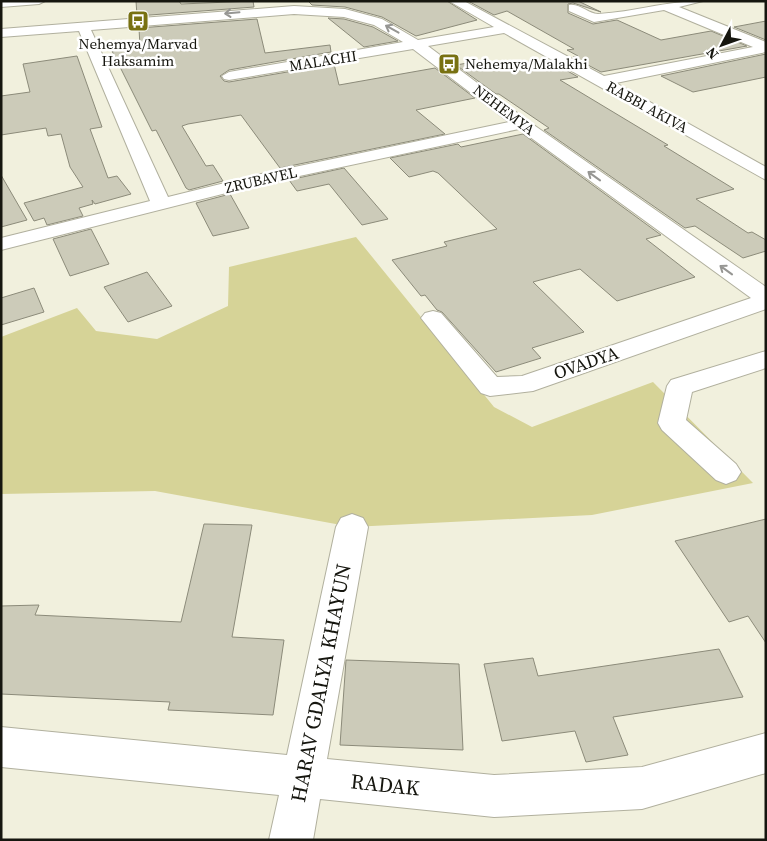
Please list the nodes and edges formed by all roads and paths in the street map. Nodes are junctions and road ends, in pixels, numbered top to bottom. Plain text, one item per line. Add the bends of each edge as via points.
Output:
1 (39, 1) edge
2 (454, 1) edge
3 (697, 1) edge
4 (1, 4) edge
5 (660, 4) edge
6 (573, 8) dead end
7 (83, 26) junction
8 (511, 32) junction
9 (8, 33) edge
10 (1, 47) edge
11 (766, 47) edge
12 (422, 48) junction
13 (230, 76) dead end
14 (602, 81) junction
15 (522, 124) junction
16 (766, 152) edge
17 (740, 159) junction
18 (764, 174) edge
19 (162, 203) junction
20 (1, 244) edge
21 (766, 300) edge
22 (433, 318) dead end
23 (766, 359) edge
24 (726, 472) dead end
25 (352, 526) dead end
26 (1, 747) edge
27 (766, 753) edge
28 (302, 776) junction
29 (290, 840) edge

1 - 4 street
2 - 8 street, RABBI AKIVA
3 - 5 street
5 - 6 street via 594,18
5 - 11 street
7 - 9 street, NEHEMYA
12 -> 7 street, NEHEMYA via 378,22 320,11 272,10
7 - 19 street
8 - 12 street, MALACHI
8 - 14 street, RABBI AKIVA
9 - 10 street
11 - 14 street
12 - 13 street, MALACHI
12 - 15 street, NEHEMYA
14 - 17 street, RABBI AKIVA
15 - 19 street, ZRUBAVEL
21 -> 15 street, NEHEMYA
16 - 17 street
17 - 18 street, RABBI AKIVA
19 - 20 street, ZRUBAVEL
21 - 22 street, OVADYA via 524,385 490,387
23 - 24 street via 680,386 672,423
25 - 28 street, HARAV GDALYA KHAYUN
26 - 28 street, RADAK
27 - 28 street, RADAK via 642,788 494,796
28 - 29 street, HARAV GDALYA KHAYUN

